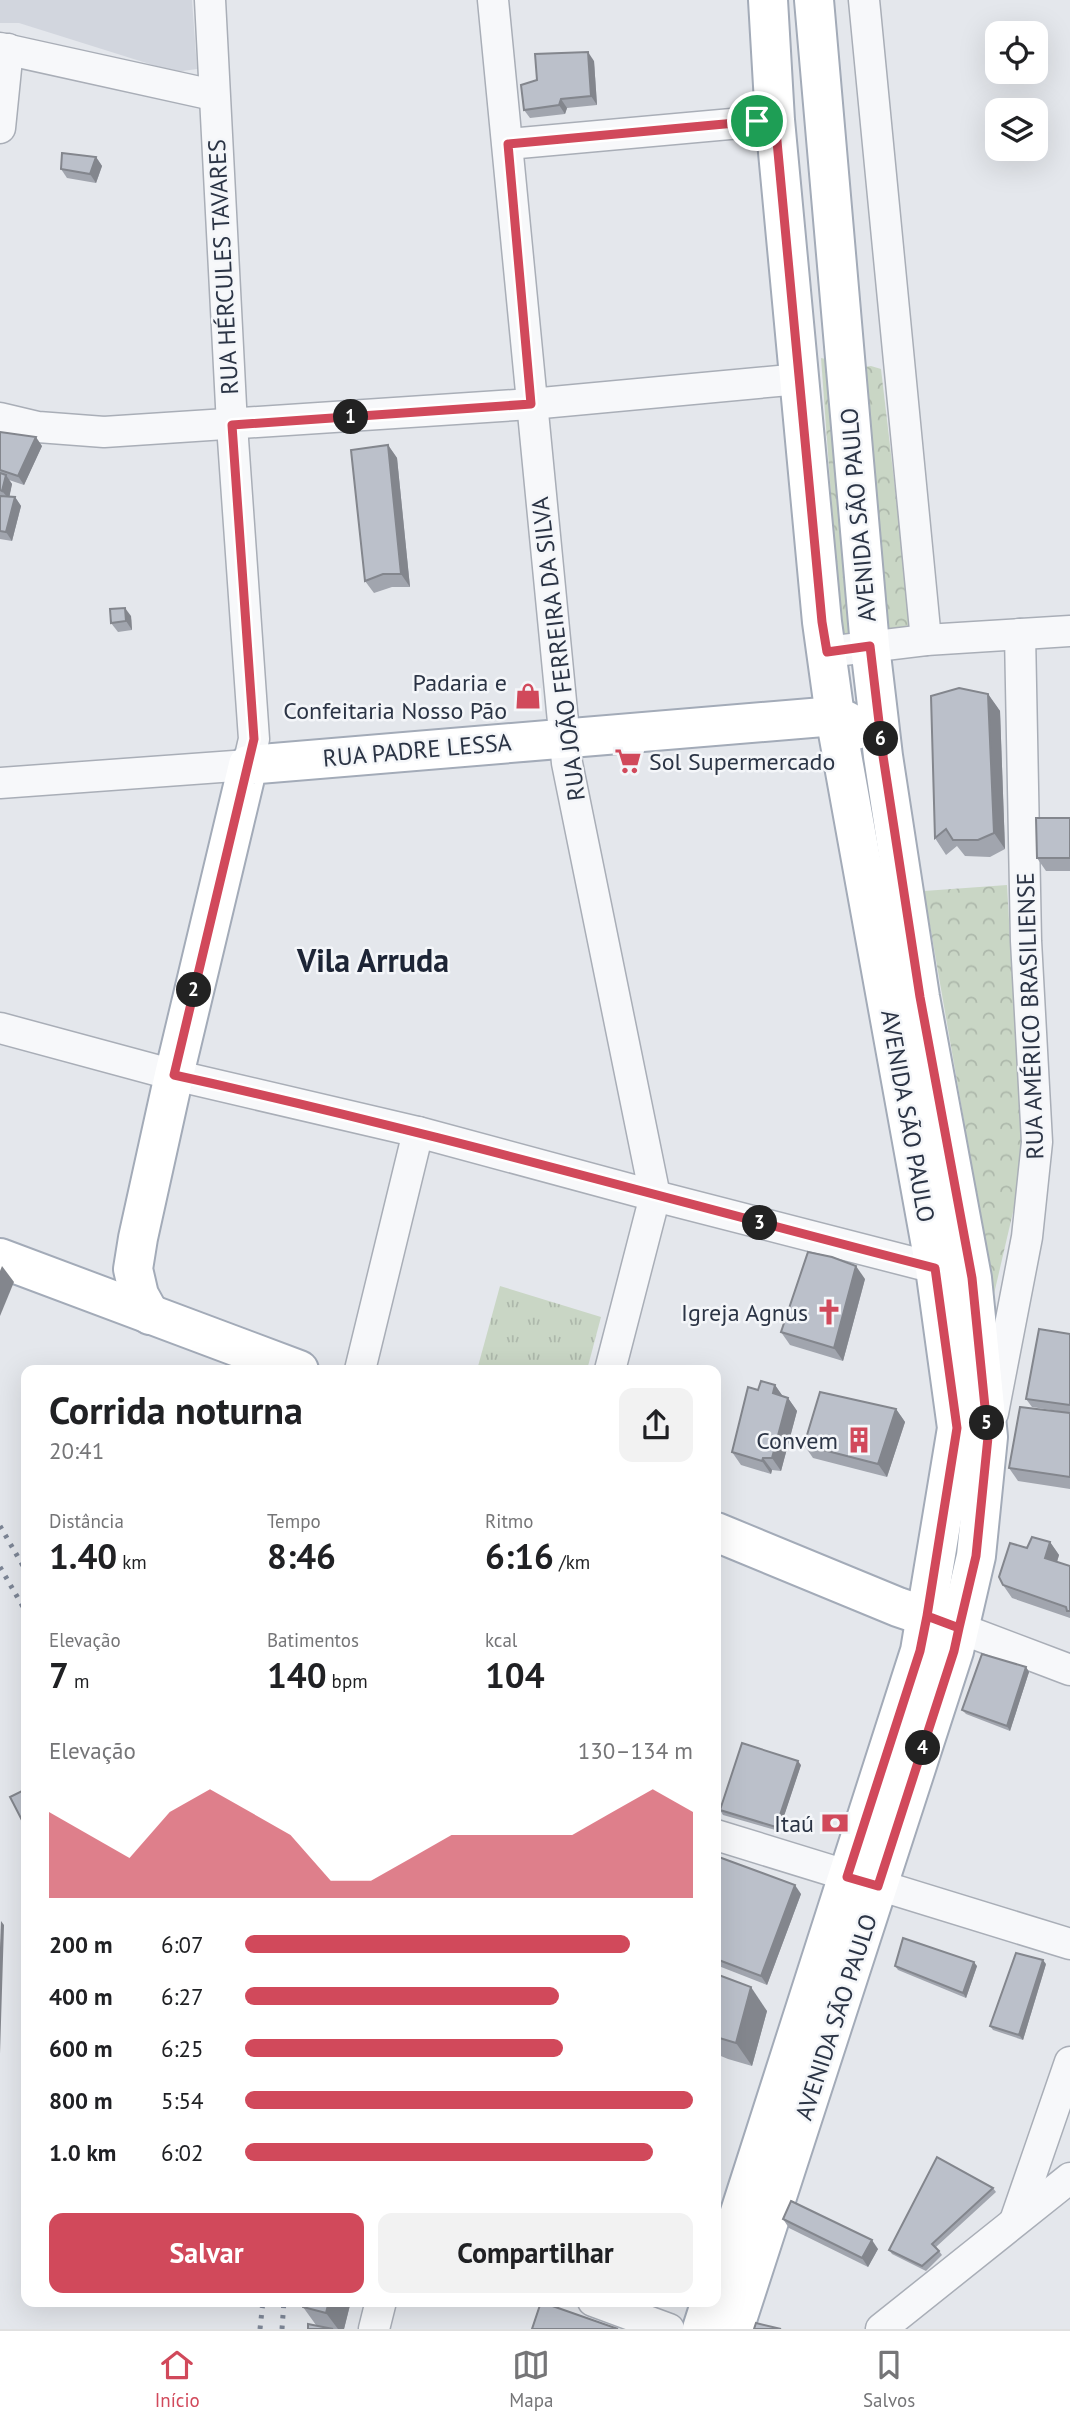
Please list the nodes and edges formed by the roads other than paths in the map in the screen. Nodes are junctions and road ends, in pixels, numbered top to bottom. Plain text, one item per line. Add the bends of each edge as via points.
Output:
1 (209, 0) edge
2 (493, 0) edge
3 (768, 0) edge
4 (814, 0) edge
5 (864, 0) edge
6 (4, 48) edge
7 (213, 95) junction
8 (775, 120) junction
9 (0, 128) edge
10 (508, 144) junction
11 (800, 379) junction
12 (531, 404) junction
13 (0, 418) edge
14 (232, 425) junction
15 (1070, 631) edge
16 (1020, 634) junction
17 (926, 640) junction
18 (870, 646) junction
19 (827, 652) junction
20 (835, 716) junction
21 (564, 737) junction
22 (248, 765) junction
23 (1, 786) edge
24 (911, 934) junction
25 (0, 1028) edge
26 (174, 1075) junction
27 (418, 1132) junction
28 (655, 1196) junction
29 (0, 1233) edge
30 (138, 1238) junction
31 (0, 1258) edge
32 (935, 1268) junction
33 (150, 1315) junction
34 (285, 1365) edge
35 (361, 1365) edge
36 (611, 1365) edge
37 (988, 1437) junction
38 (721, 1534) edge
39 (943, 1622) junction
40 (1070, 1670) edge
41 (721, 1837) edge
42 (863, 1881) junction
43 (1070, 1944) edge
44 (1070, 2062) edge
45 (1070, 2178) edge
46 (1015, 2221) junction
47 (721, 2273) edge
48 (380, 2307) edge
49 (609, 2307) edge
50 (709, 2307) edge
51 (374, 2329) edge
52 (669, 2329) edge
53 (702, 2329) edge
54 (734, 2329) edge
55 (881, 2329) edge

1 - 7 street, RUA HÉRCULES TAVARES
2 - 10 street, RUA JOÃO FERREIRA DA SILVA
3 - 8 main road, AVENIDA SÃO PAULO
4 - 18 main road, AVENIDA SÃO PAULO
5 - 17 street
6 - 7 street
6 - 9 street
7 - 14 street, RUA HÉRCULES TAVARES
8 - 10 street
8 - 11 main road, AVENIDA SÃO PAULO
10 - 12 street, RUA JOÃO FERREIRA DA SILVA
11 - 12 street
11 - 19 main road, AVENIDA SÃO PAULO
12 - 14 street
12 - 21 street, RUA JOÃO FERREIRA DA SILVA
13 - 14 street via 38,427 104,432
14 - 22 street, RUA HÉRCULES TAVARES via 254,739
15 - 16 street
16 - 17 street
16 - 37 street, RUA AMÉRICO BRASILIENSE via 1026,941 1037,1142 1027,1237
17 - 18 street
18 - 19 street
18 - 24 main road, AVENIDA SÃO PAULO
19 - 20 main road, AVENIDA SÃO PAULO
20 - 21 main road, RUA PADRE LESSA
20 - 24 main road via 856,730 889,884
20 - 32 main road, AVENIDA SÃO PAULO
21 - 22 main road, RUA PADRE LESSA
21 - 28 street, RUA JOÃO FERREIRA DA SILVA
22 - 23 street, RUA PADRE LESSA
22 - 26 main road, RUA HÉRCULES TAVARES
24 - 37 main road, AVENIDA SÃO PAULO via 972,1278
25 - 26 street
26 - 27 street
26 - 30 main road, RUA HÉRCULES TAVARES
27 - 28 street
27 - 35 street
28 - 32 street
28 - 36 street, RUA JOÃO FERREIRA DA SILVA
29 - 30 main road via 100,1270 125,1260
30 - 33 main road, RUA HÉRCULES TAVARES via 133,1269 139,1296
31 - 33 main road
32 - 39 main road, AVENIDA SÃO PAULO via 957,1428
33 - 34 main road
37 - 39 main road, AVENIDA SÃO PAULO via 976,1556
38 - 39 main road
39 - 40 street
39 - 42 main road, AVENIDA SÃO PAULO via 920,1651
41 - 42 street
42 - 43 street
42 - 47 main road, AVENIDA SÃO PAULO
42 - 54 main road, AVENIDA SÃO PAULO
44 - 46 street
45 - 46 street
46 - 55 street
48 - 51 street
49 - 52 street
50 - 53 main road

